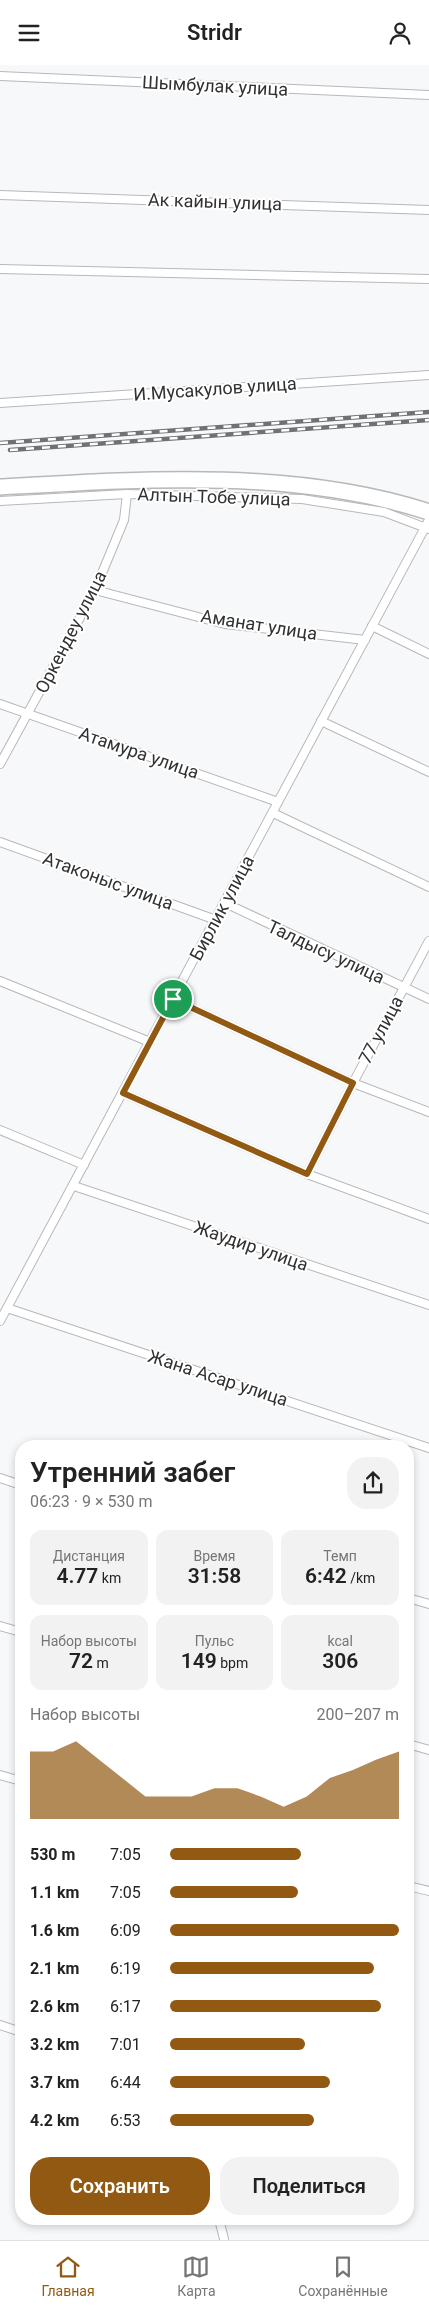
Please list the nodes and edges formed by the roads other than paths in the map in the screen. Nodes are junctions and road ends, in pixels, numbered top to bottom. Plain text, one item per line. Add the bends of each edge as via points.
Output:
1 (0, 76) edge
2 (429, 95) edge
3 (0, 195) edge
4 (429, 210) edge
5 (0, 269) edge
6 (429, 279) edge
7 (429, 375) edge
8 (0, 403) edge
9 (0, 477) edge
10 (0, 487) edge
11 (127, 494) junction
12 (0, 501) edge
13 (429, 501) edge
14 (429, 512) edge
15 (428, 526) edge
16 (95, 590) junction
17 (372, 626) junction
18 (365, 640) junction
19 (429, 654) edge
20 (0, 705) edge
21 (29, 714) junction
22 (321, 721) junction
23 (0, 764) edge
24 (429, 772) edge
25 (278, 802) junction
26 (273, 813) junction
27 (0, 841) edge
28 (429, 887) edge
29 (224, 903) junction
30 (216, 920) junction
31 (429, 941) edge
32 (0, 981) edge
33 (403, 988) junction
34 (173, 999) junction
35 (429, 999) edge
36 (150, 1042) junction
37 (353, 1083) junction
38 (123, 1093) junction
39 (429, 1112) edge
40 (0, 1130) edge
41 (84, 1165) junction
42 (307, 1174) junction
43 (74, 1186) junction
44 (429, 1219) edge
45 (429, 1305) edge
46 (7, 1308) junction
47 (0, 1321) edge
48 (405, 1440) edge
49 (414, 1443) edge
50 (429, 1448) edge
51 (0, 1478) edge
52 (15, 1483) edge
53 (414, 1600) edge
54 (429, 1604) edge
55 (0, 1626) edge
56 (15, 1630) edge
57 (414, 1746) edge
58 (429, 1750) edge
59 (0, 1775) edge
60 (15, 1779) edge
61 (414, 1887) edge
62 (429, 1891) edge
63 (0, 2025) edge
64 (15, 2030) edge
65 (220, 2225) edge
66 (224, 2239) dead end

1 - 2 street, Шымбулак улица
3 - 4 street, Ак кайын улица
5 - 6 street
7 - 8 street, И.Мусакулов улица
9 - 13 highway via 139,471 286,475 365,484
10 - 14 highway via 104,481 286,485 363,493
11 - 12 street, Алтын Тобе улица
11 - 15 street, Алтын Тобе улица via 302,499 384,512
11 - 16 street, Оркендеу улица via 124,520
15 - 17 street, Бирлик улица
16 - 18 street, Аманат улица via 225,624
16 - 21 street, Оркендеу улица
17 - 18 street, Бирлик улица
17 - 19 street
18 - 22 street, Бирлик улица
20 - 21 street, Атамура улица
21 - 23 street, Оркендеу улица
21 - 25 street, Атамура улица
22 - 24 street
22 - 25 street, Бирлик улица
25 - 26 street, Бирлик улица
26 - 28 street
26 - 29 street, Бирлик улица
27 - 30 street, Атаконыс улица
29 - 30 street, Бирлик улица
29 - 33 street, Талдысу улица
30 - 34 street, Бирлик улица
31 - 33 street, 77 улица
32 - 36 street
33 - 35 street, Талдысу улица
33 - 37 street, 77 улица
34 - 36 street, Бирлик улица
34 - 37 street
36 - 38 street, Бирлик улица
37 - 39 street
37 - 42 street, 77 улица
38 - 41 street, Бирлик улица
38 - 42 street
40 - 41 street
41 - 43 street, Бирлик улица
42 - 44 street
43 - 45 street, Жаудир улица
43 - 46 street, Бирлик улица
46 - 47 street, Бирлик улица
46 - 48 street, Жана Асар улица
49 - 50 street, Жана Асар улица
51 - 52 street
53 - 54 street
55 - 56 street
57 - 58 street
59 - 60 street
61 - 62 street
63 - 64 street
65 - 66 street

